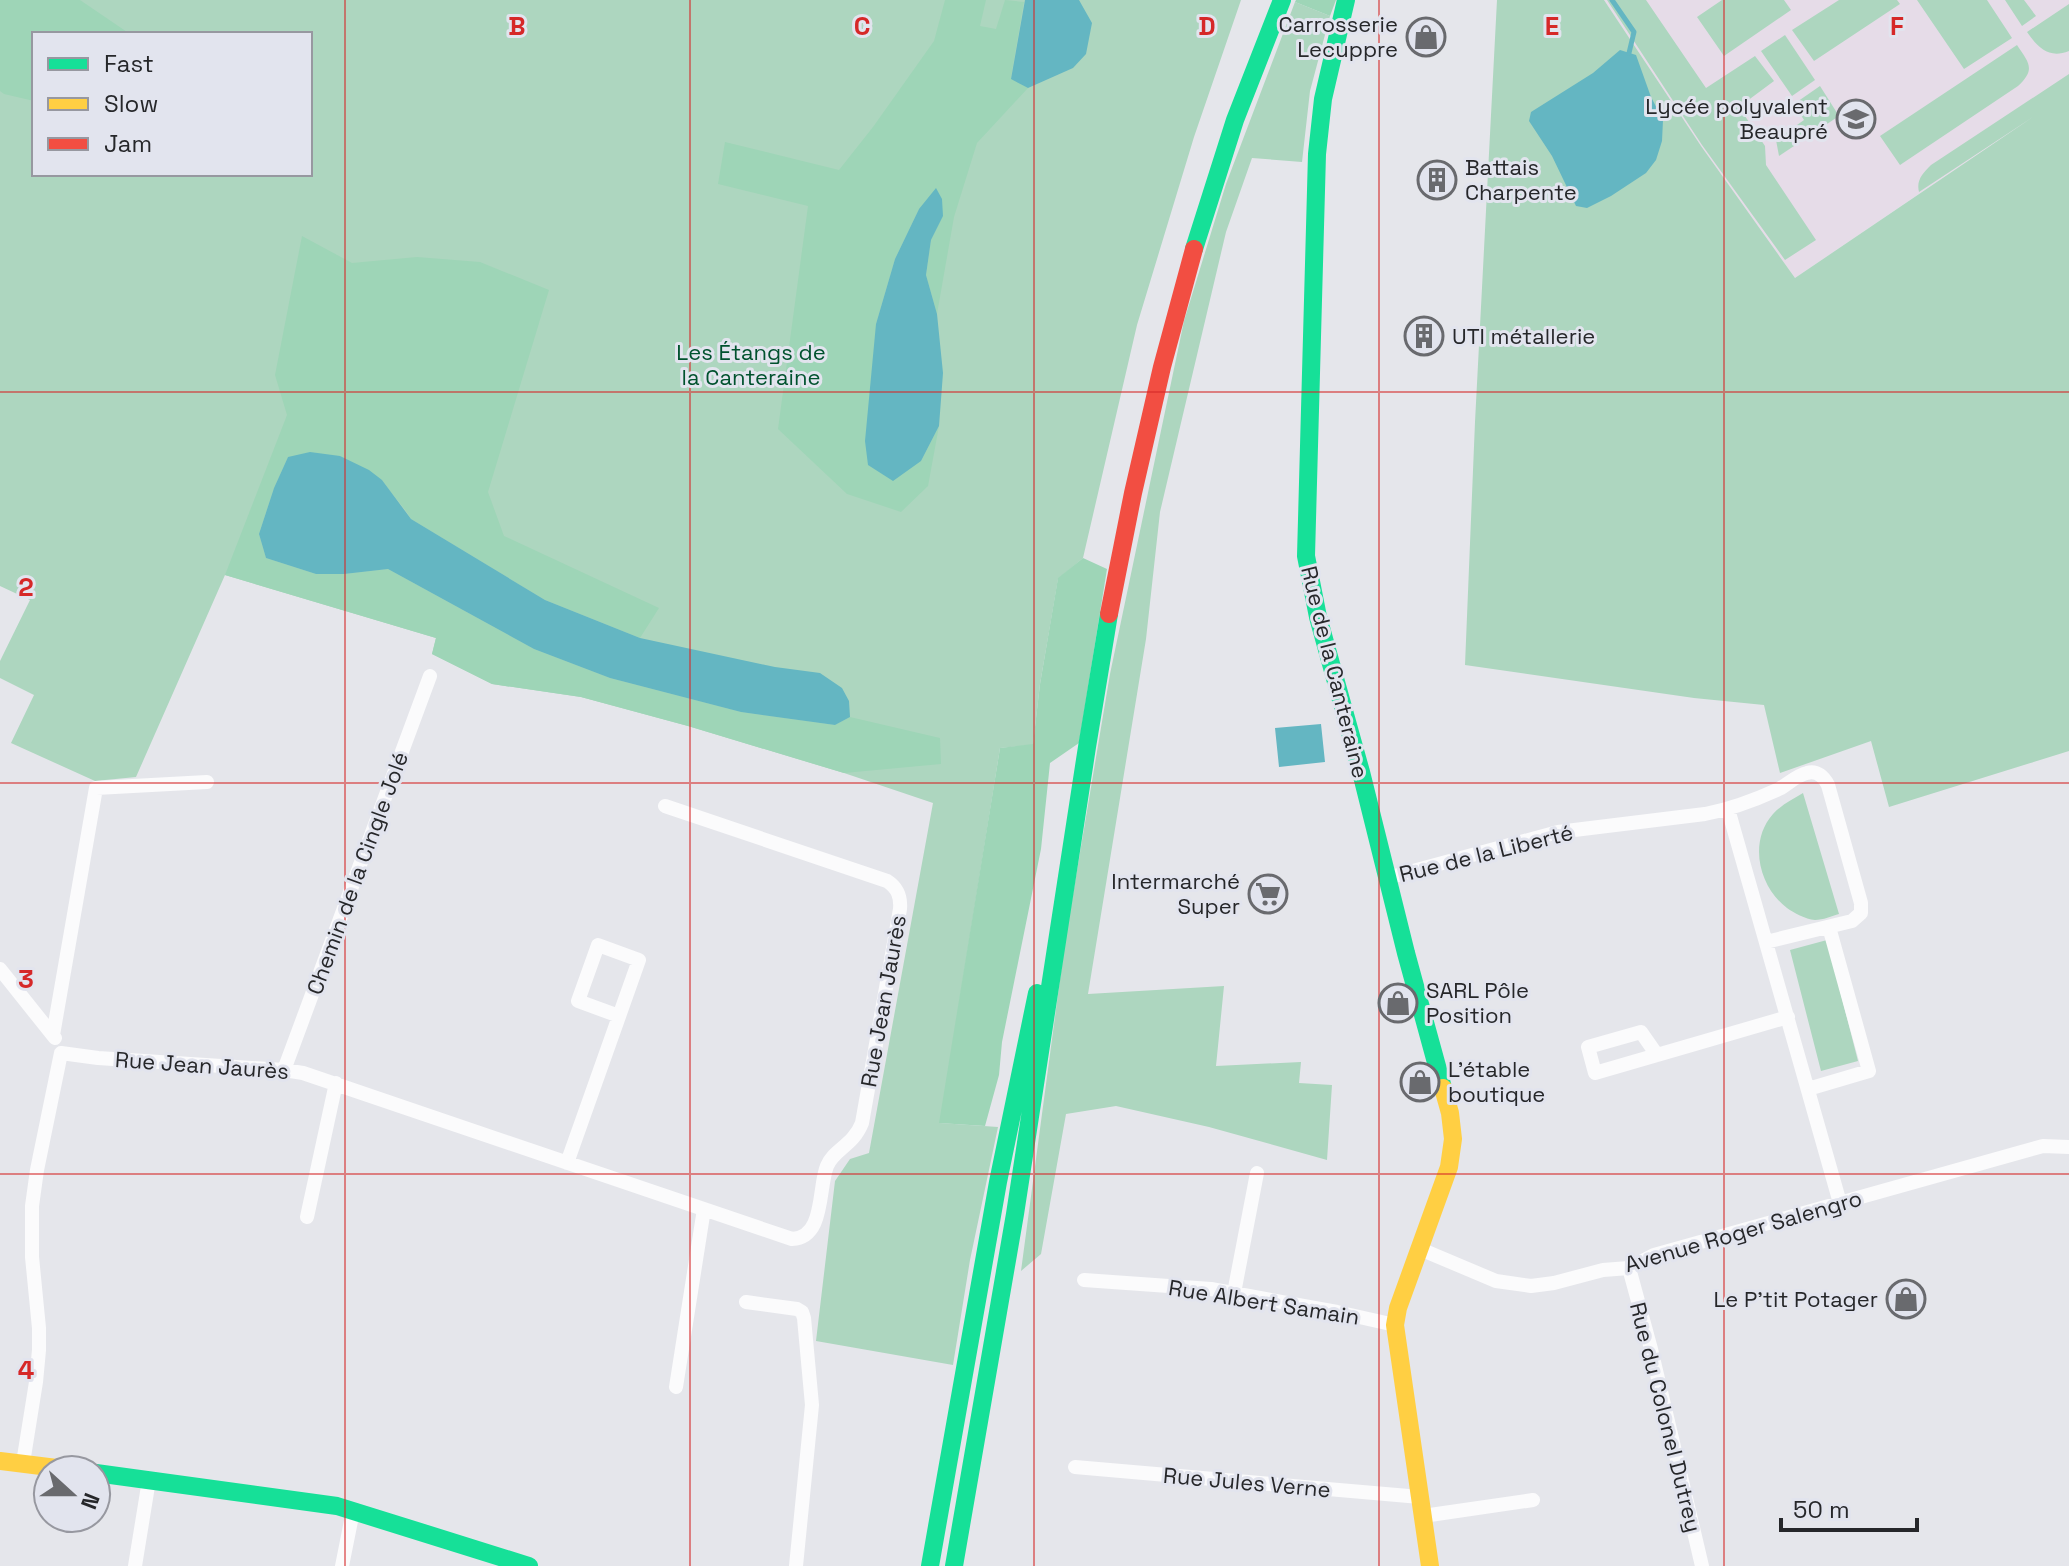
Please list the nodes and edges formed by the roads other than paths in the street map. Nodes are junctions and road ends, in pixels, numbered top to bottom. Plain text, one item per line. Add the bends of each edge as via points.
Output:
1 (1282, 0) edge
2 (1346, 0) edge
3 (430, 676) dead end
4 (207, 782) dead end
5 (665, 806) dead end
6 (1728, 809) junction
7 (1071, 837) junction
8 (1387, 878) junction
9 (1829, 927) junction
10 (1766, 942) junction
11 (0, 969) edge
12 (619, 1016) junction
13 (1788, 1017) junction
14 (53, 1035) junction
15 (61, 1053) junction
16 (1657, 1055) dead end
17 (284, 1070) junction
18 (336, 1083) junction
19 (1808, 1089) junction
20 (2069, 1147) edge
21 (567, 1163) junction
22 (1257, 1173) dead end
23 (1840, 1203) junction
24 (704, 1209) junction
25 (307, 1217) dead end
26 (1420, 1249) junction
27 (1629, 1268) junction
28 (1084, 1280) dead end
29 (1234, 1293) junction
30 (746, 1302) dead end
31 (1395, 1325) junction
32 (676, 1387) dead end
33 (0, 1461) edge
34 (23, 1463) junction
35 (32, 1464) edge
36 (1075, 1467) dead end
37 (112, 1475) edge
38 (149, 1480) junction
39 (1420, 1497) junction
40 (1533, 1500) dead end
41 (353, 1511) junction
42 (1423, 1516) junction
43 (135, 1566) edge
44 (342, 1566) edge
45 (529, 1566) edge
46 (796, 1566) edge
47 (930, 1566) edge
48 (954, 1566) edge
49 (1430, 1566) edge
50 (1702, 1566) edge

1 - 7 main road via 1208,200 1169,337 1131,499
2 - 8 main road, Rue de la Canteraine via 1323,99 1317,154 1306,556
3 - 17 street, Chemin de la Cingle Jolé
4 - 14 street via 96,788
5 - 24 street, Rue Jean Jaurès via 887,881 900,899 862,1123 827,1167 812,1227 792,1239
6 - 8 street, Rue de la Liberté via 1558,832
6 - 9 street, Rue de la Liberté via 1808,772 1825,779 1862,908 1858,918
6 - 10 street
7 - 47 main road via 998,1182
7 - 48 main road via 1019,1188
8 - 26 main road, Rue de la Canteraine via 1453,1128 1449,1167
9 - 10 street
9 - 19 street via 1869,1071
10 - 13 street
11 - 14 street
12 - 12 street via 578,1001 598,945 639,960
12 - 21 street
13 - 16 street
13 - 19 street
14 - 15 street
15 - 17 street, Rue Jean Jaurès
15 - 34 street via 32,1206 39,1345
17 - 18 street, Rue Jean Jaurès
18 - 21 street, Rue Jean Jaurès
18 - 25 street
19 - 23 street
20 - 23 street, Avenue Roger Salengro via 2043,1146
21 - 24 street, Rue Jean Jaurès
22 - 29 street
23 - 27 street, Avenue Roger Salengro via 1654,1255
24 - 32 street
26 - 27 street, Avenue Roger Salengro via 1496,1281 1524,1286
26 - 31 main road, Rue de la Canteraine
27 - 50 street, Rue du Colonel Dutrey
28 - 29 street, Rue Albert Samain
29 - 31 street, Rue Albert Samain
30 - 46 street via 797,1309 804,1318 812,1405
31 - 39 main road
33 - 34 main road
34 - 35 main road
36 - 39 street, Rue Jules Verne
37 - 38 main road
38 - 41 main road
38 - 43 street
39 - 42 main road
40 - 42 street
41 - 44 street
41 - 45 main road
42 - 49 main road

